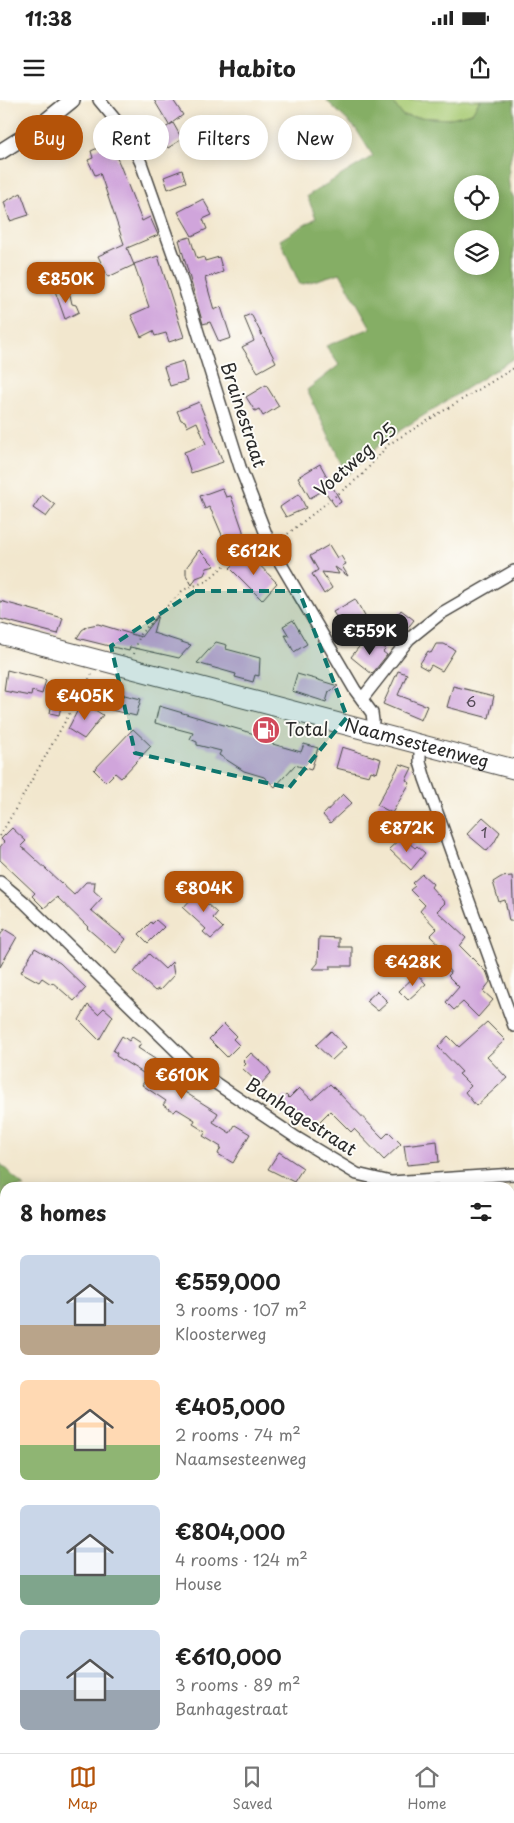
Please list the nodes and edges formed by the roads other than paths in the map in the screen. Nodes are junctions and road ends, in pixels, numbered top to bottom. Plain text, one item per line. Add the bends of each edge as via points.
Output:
1 (72, 100) edge
2 (99, 100) edge
3 (0, 152) edge
4 (514, 571) edge
5 (0, 634) edge
6 (362, 699) junction
7 (370, 731) junction
8 (420, 745) junction
9 (514, 770) edge
10 (0, 882) edge
11 (514, 1026) edge
12 (514, 1174) edge

1 - 3 street
2 - 6 street, Brainestraat via 128,135 141,163 178,268 240,467 271,548
4 - 6 street via 440,614 409,639
5 - 7 main road, Naamsesteenweg
6 - 7 street, Brainestraat via 373,717
7 - 8 main road, Naamsesteenweg
8 - 9 main road, Naamsesteenweg
8 - 11 street via 424,779
10 - 12 street, Banhagestraat via 196,1070 357,1174 391,1182

